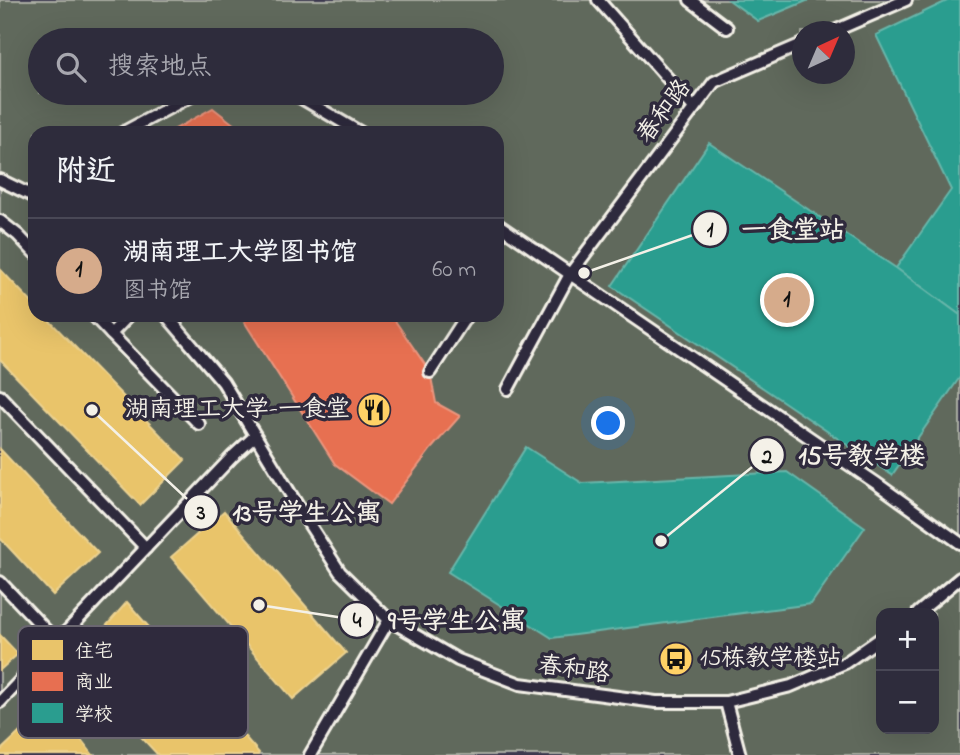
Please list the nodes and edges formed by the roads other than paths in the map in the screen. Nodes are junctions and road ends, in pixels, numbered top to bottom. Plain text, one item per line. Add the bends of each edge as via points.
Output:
1 (598, 0) edge
2 (690, 0) edge
3 (906, 0) edge
4 (855, 22) edge
5 (727, 28) dead end
6 (792, 49) edge
7 (174, 105) edge
8 (313, 105) edge
9 (694, 108) junction
10 (135, 126) edge
11 (349, 126) edge
12 (0, 180) edge
13 (28, 194) edge
14 (0, 221) edge
15 (504, 230) edge
16 (28, 246) edge
17 (570, 274) junction
18 (100, 322) edge
19 (122, 322) edge
20 (172, 322) edge
21 (462, 322) edge
22 (111, 334) junction
23 (430, 372) dead end
24 (508, 389) dead end
25 (0, 396) edge
26 (199, 424) dead end
27 (255, 436) junction
28 (960, 543) edge
29 (146, 548) junction
30 (960, 578) edge
31 (0, 582) edge
32 (924, 608) edge
33 (389, 620) junction
34 (42, 626) edge
35 (72, 626) edge
36 (876, 641) edge
37 (18, 683) edge
38 (0, 702) edge
39 (726, 702) junction
40 (310, 755) edge
41 (740, 755) edge

1 - 9 lane
2 - 5 lane
3 - 4 lane
6 - 9 lane, 春和路 via 714,82
7 - 10 lane
8 - 11 lane
9 - 17 lane, 春和路
12 - 13 lane
14 - 16 lane
15 - 17 lane
17 - 24 lane, 春和路
17 - 28 lane
18 - 22 lane
19 - 22 lane
20 - 27 lane, 春和路 via 223,382
21 - 23 lane
22 - 26 lane
25 - 29 lane
27 - 29 lane
27 - 33 lane, 春和路 via 340,572
29 - 35 lane
30 - 32 lane
31 - 34 lane
33 - 39 lane, 春和路 via 458,660 520,684 656,702
33 - 40 lane
36 - 39 lane, 春和路 via 845,663 791,686
37 - 38 lane
39 - 41 lane

